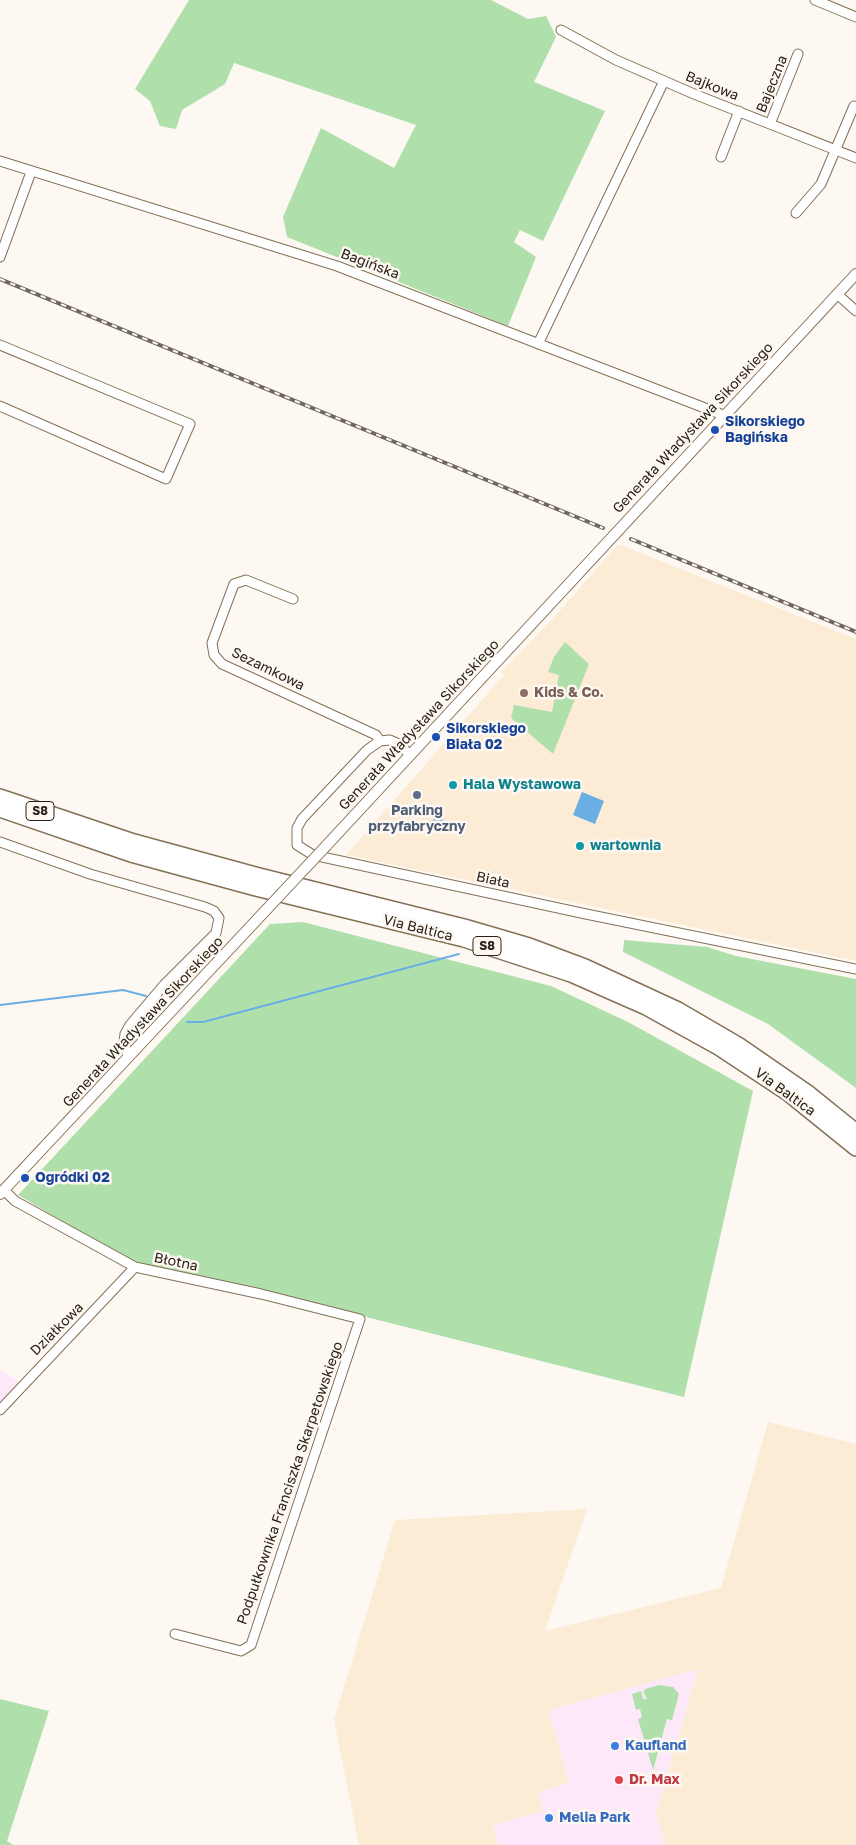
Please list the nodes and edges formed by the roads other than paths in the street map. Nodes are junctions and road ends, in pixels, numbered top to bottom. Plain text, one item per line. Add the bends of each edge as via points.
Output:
1 (815, 0) edge
2 (856, 17) edge
3 (561, 30) dead end
4 (798, 54) dead end
5 (664, 81) junction
6 (854, 106) dead end
7 (739, 112) junction
8 (770, 124) junction
9 (836, 151) junction
10 (721, 157) dead end
11 (856, 158) edge
12 (0, 161) edge
13 (31, 172) junction
14 (796, 213) dead end
15 (0, 257) edge
16 (856, 274) edge
17 (837, 294) junction
18 (856, 311) edge
19 (538, 344) junction
20 (0, 345) edge
21 (0, 406) edge
22 (723, 415) junction
23 (293, 599) dead end
24 (380, 741) junction
25 (410, 755) junction
26 (0, 797) edge
27 (0, 809) edge
28 (0, 842) edge
29 (856, 969) edge
30 (128, 1057) junction
31 (856, 1132) edge
32 (856, 1148) edge
33 (2, 1192) edge
34 (135, 1268) junction
35 (360, 1319) joint
36 (0, 1410) edge
37 (176, 1634) dead end

1 - 2 street
3 - 5 street, Bajkowa
4 - 8 street, Bajeczna
5 - 7 street, Bajkowa
5 - 19 street
6 - 9 street
7 - 8 street, Bajkowa
7 - 10 street
8 - 9 street, Bajkowa
9 - 11 street, Bajkowa
9 - 14 street via 821,184
12 - 13 street, Bagińska
13 - 15 street
13 - 19 street, Bagińska via 337,266
16 - 17 street, Generała Władysława Sikorskiego
17 - 18 street
17 - 22 street, Generała Władysława Sikorskiego
19 - 22 street, Bagińska
20 - 21 street via 190,424 166,480
22 - 25 street, Generała Władysława Sikorskiego
23 - 24 street, Sezamkowa via 246,580 234,584 212,643 214,655 222,664 376,734
24 - 25 street via 390,740 399,744
24 - 29 street, Biała via 353,763 302,819 296,837 297,845 303,851 313,856
25 - 30 street, Generała Władysława Sikorskiego, bridge
26 - 31 highway, Via Baltica / S8 via 144,845 479,931 585,967 714,1030 790,1080
27 - 32 highway, Via Baltica / S8 via 166,864 464,939 564,972 646,1007 720,1048 788,1093
28 - 30 street via 90,874 214,911 218,918 216,933 130,1024 125,1034
30 - 33 street, Generała Władysława Sikorskiego
33 - 34 street, Błotna
34 - 35 street, Błotna
34 - 36 street, Działkowa
35 - 37 street, Podpułkownika Franciszka Skarpetowskiego via 251,1645 241,1651

